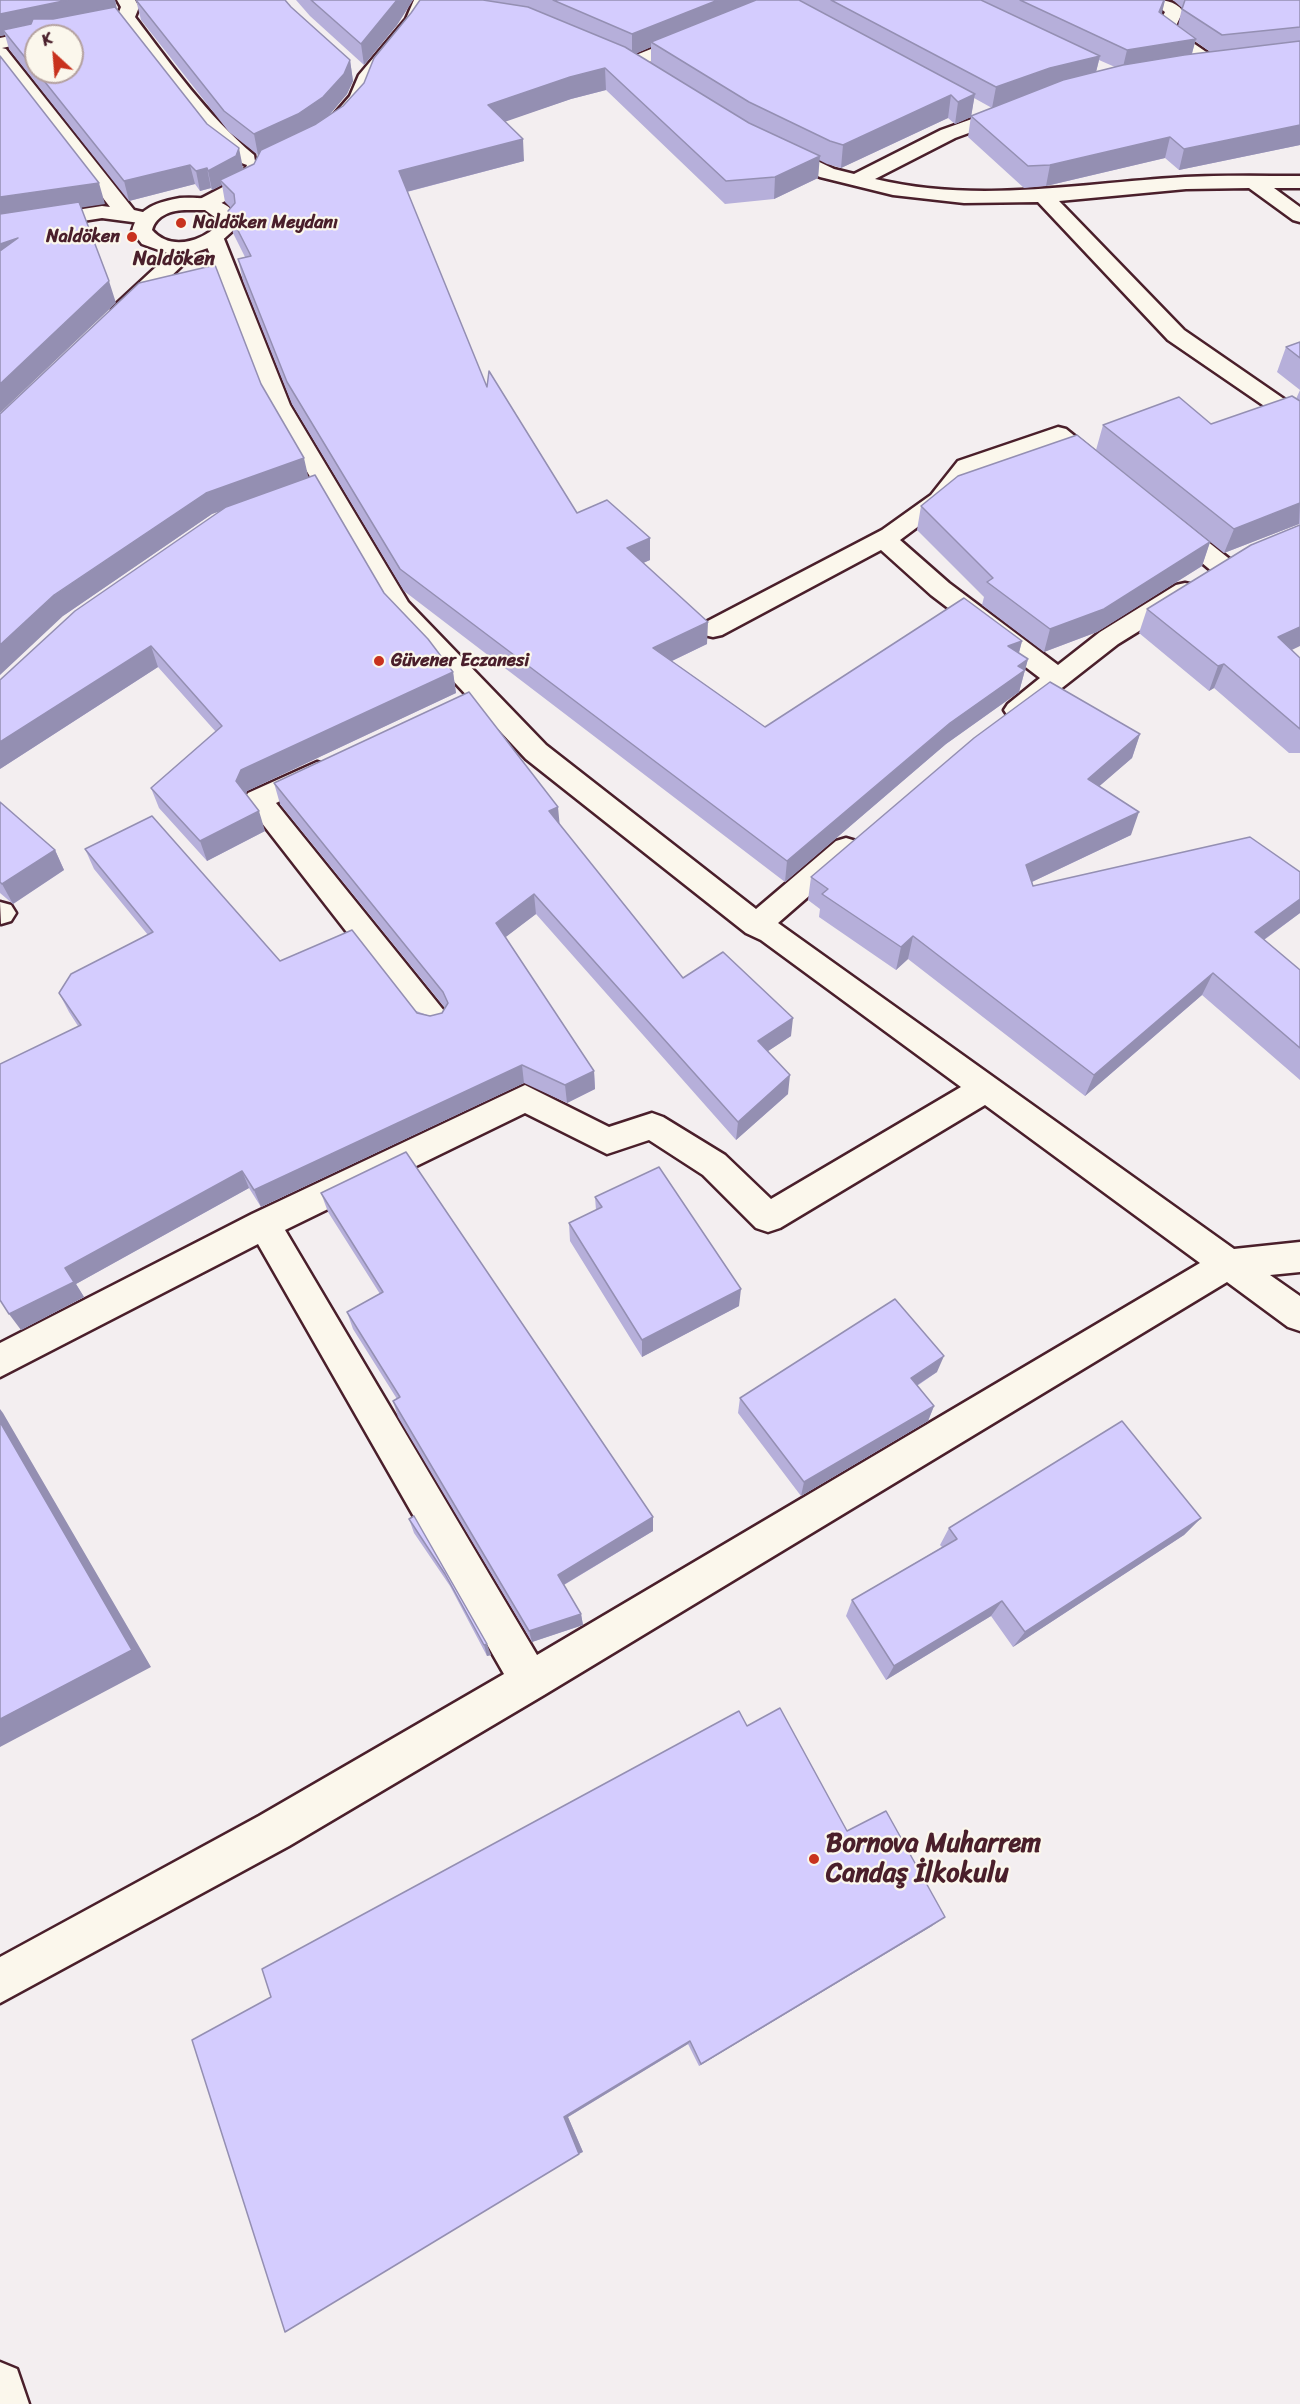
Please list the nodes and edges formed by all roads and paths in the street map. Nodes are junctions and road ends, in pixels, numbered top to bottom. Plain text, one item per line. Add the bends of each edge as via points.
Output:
1 (423, 0) edge
2 (1159, 0) edge
3 (122, 12) edge
4 (148, 12) edge
5 (704, 33) edge
6 (24, 38) edge
7 (0, 43) edge
8 (0, 53) edge
9 (610, 54) edge
10 (1234, 61) edge
11 (632, 63) junction
12 (1212, 64) junction
13 (349, 65) edge
14 (1178, 67) edge
15 (651, 75) edge
16 (364, 79) junction
17 (1033, 103) edge
18 (972, 107) edge
19 (992, 118) junction
20 (329, 127) edge
21 (766, 144) edge
22 (276, 157) edge
23 (255, 166) junction
24 (857, 180) junction
25 (1253, 182) junction
26 (1300, 182) edge
27 (1043, 196) junction
28 (206, 204) junction
29 (137, 216) junction
30 (1300, 216) edge
31 (0, 228) edge
32 (201, 243) junction
33 (111, 321) edge
34 (1300, 420) edge
35 (1122, 485) edge
36 (1159, 515) edge
37 (883, 539) junction
38 (713, 629) dead end
39 (1059, 679) junction
40 (994, 726) edge
41 (343, 760) edge
42 (861, 835) edge
43 (756, 925) junction
44 (434, 1021) edge
45 (985, 1089) junction
46 (264, 1224) junction
47 (1300, 1257) edge
48 (1228, 1264) junction
49 (1300, 1316) edge
50 (0, 1361) edge
51 (530, 1681) junction
52 (0, 1982) edge
53 (0, 2386) edge
54 (5, 2404) edge

1 - 16 street via 414,20
2 - 12 street via 1174,11 1164,31
3 - 4 street
3 - 23 street via 220,138
5 - 11 street
6 - 7 street
8 - 29 street
9 - 11 street
10 - 12 street
11 - 15 street
12 - 14 street
13 - 16 street
16 - 20 street via 359,98
17 - 19 street
18 - 19 street
19 - 24 street via 948,134
21 - 24 street via 827,173
22 - 23 street
23 - 28 street via 250,180
24 - 27 street via 893,189 964,196
25 - 26 street
25 - 27 street via 1186,183
25 - 30 street
27 - 34 street via 1176,335
28 - 29 street via 167,207
28 - 32 street via 216,207 228,219 223,233
29 - 31 street via 102,212
29 - 32 street via 142,231 153,243 175,248
32 - 33 street
32 - 43 street via 314,488 471,699
35 - 37 street via 1058,434 966,466 939,500
36 - 39 street via 1232,562 1109,638
37 - 38 street
37 - 39 street via 940,589
39 - 40 street
41 - 44 street via 258,800
42 - 43 street
43 - 45 street via 771,932
45 - 46 street via 768,1218 714,1165 652,1126 607,1141 525,1098
45 - 48 street
46 - 50 street
46 - 51 street
47 - 48 street
48 - 49 street
48 - 51 street
51 - 52 street via 273,1831
53 - 54 street

